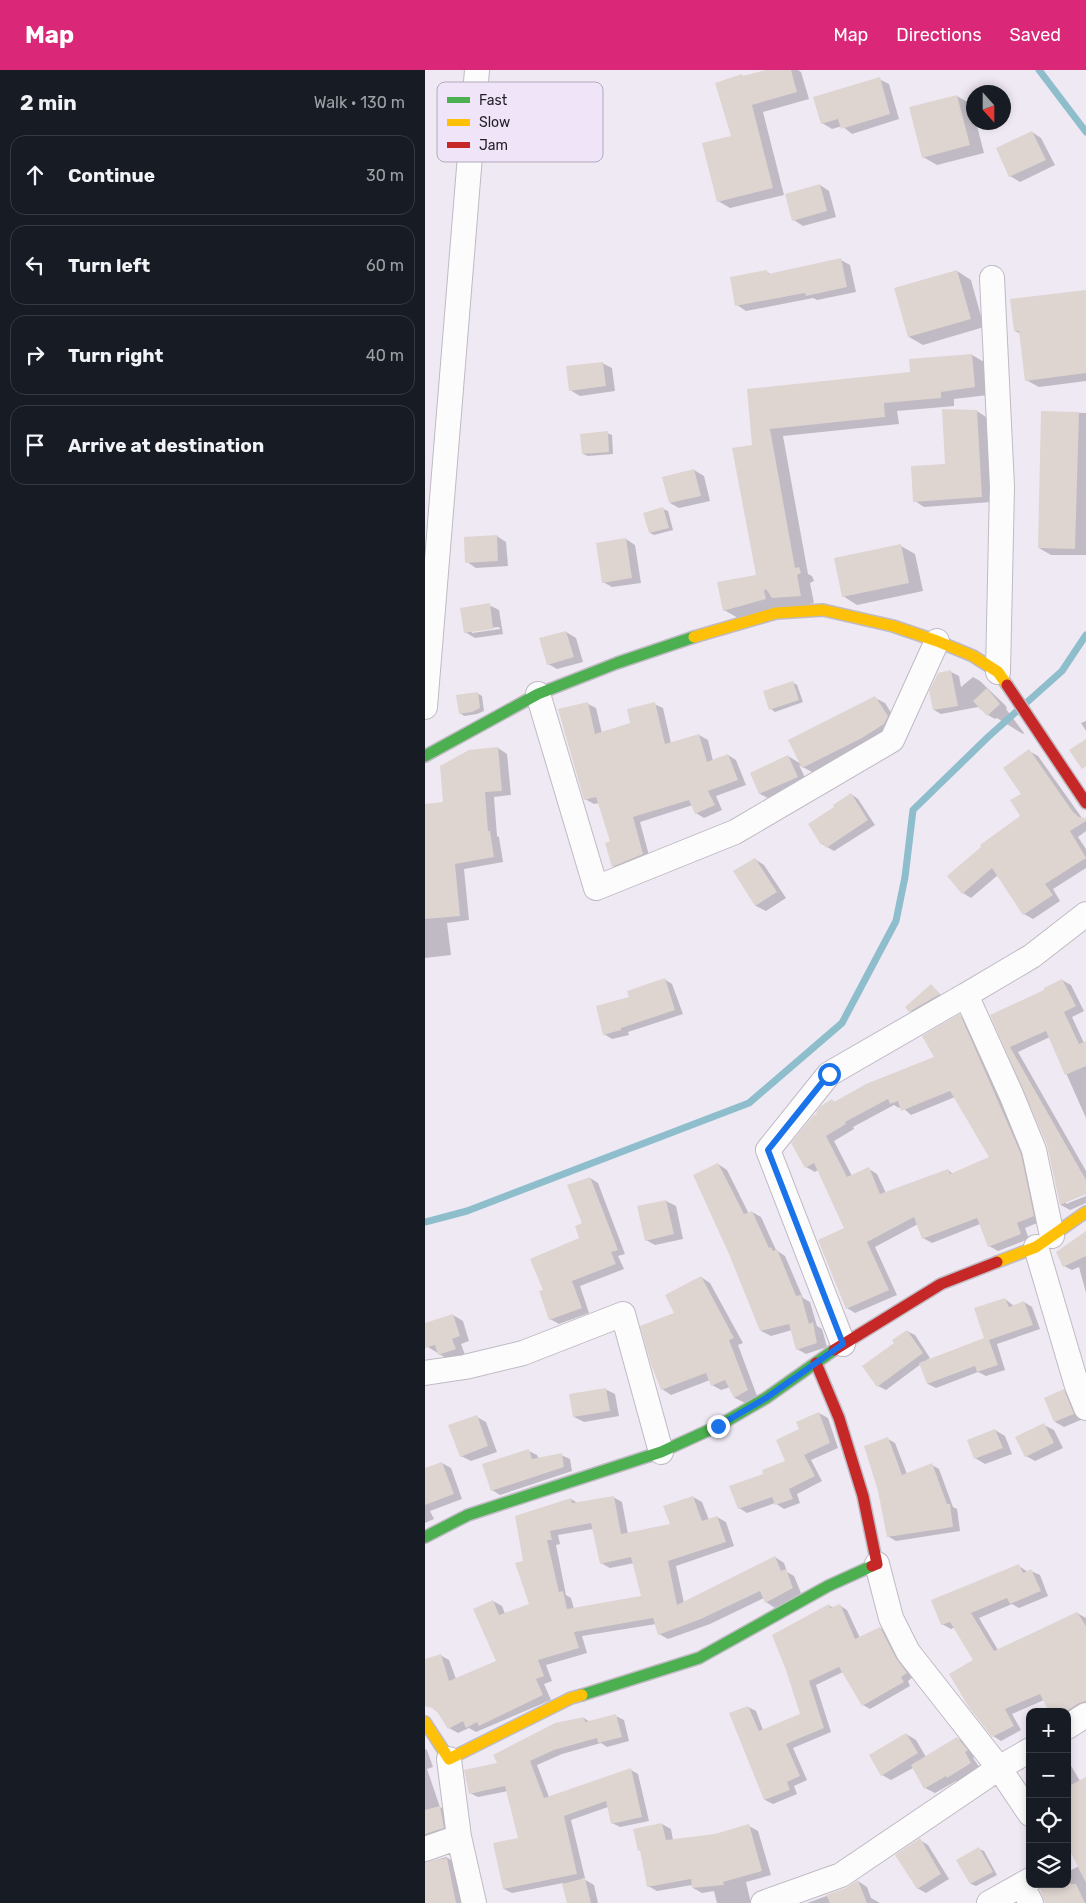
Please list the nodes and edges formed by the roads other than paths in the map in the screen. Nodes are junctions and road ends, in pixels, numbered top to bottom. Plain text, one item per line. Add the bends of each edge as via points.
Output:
1 (469, 162) edge
2 (992, 278) dead end
3 (937, 641) junction
4 (998, 672) junction
5 (538, 694) junction
6 (425, 707) edge
7 (425, 756) edge
8 (1086, 803) edge
9 (1086, 914) edge
10 (966, 995) junction
11 (1086, 1212) edge
12 (1044, 1241) junction
13 (843, 1344) junction
14 (816, 1363) junction
15 (425, 1374) edge
16 (1086, 1408) edge
17 (661, 1452) junction
18 (425, 1537) edge
19 (877, 1564) junction
20 (1086, 1715) edge
21 (425, 1722) edge
22 (1071, 1724) edge
23 (1026, 1752) edge
24 (449, 1759) junction
25 (999, 1768) junction
26 (1026, 1808) edge
27 (459, 1838) junction
28 (425, 1849) edge
29 (1028, 1889) edge
30 (474, 1903) edge
31 (763, 1903) edge
32 (989, 1903) edge

1 - 6 street
2 - 4 street via 1002,486
3 - 4 street via 973,656
3 - 5 street via 893,626 823,610 776,613 617,662
3 - 5 street via 892,740 735,832 597,888
4 - 8 street
5 - 7 street
9 - 10 street via 1032,956
10 - 12 street via 1034,1150
10 - 13 street via 829,1074 768,1150
11 - 12 street
12 - 13 street via 941,1284
12 - 16 street via 1077,1386
13 - 14 street
14 - 17 street via 718,1426
14 - 19 street via 839,1418 863,1496
15 - 17 street via 523,1353 623,1314
17 - 18 street via 468,1515
19 - 24 street via 827,1586 699,1658 571,1698
19 - 25 street via 891,1618 908,1652
20 - 22 street
21 - 24 street
23 - 25 street
24 - 27 street
25 - 26 street
25 - 31 street via 841,1875
27 - 28 street
27 - 30 street
29 - 32 street

